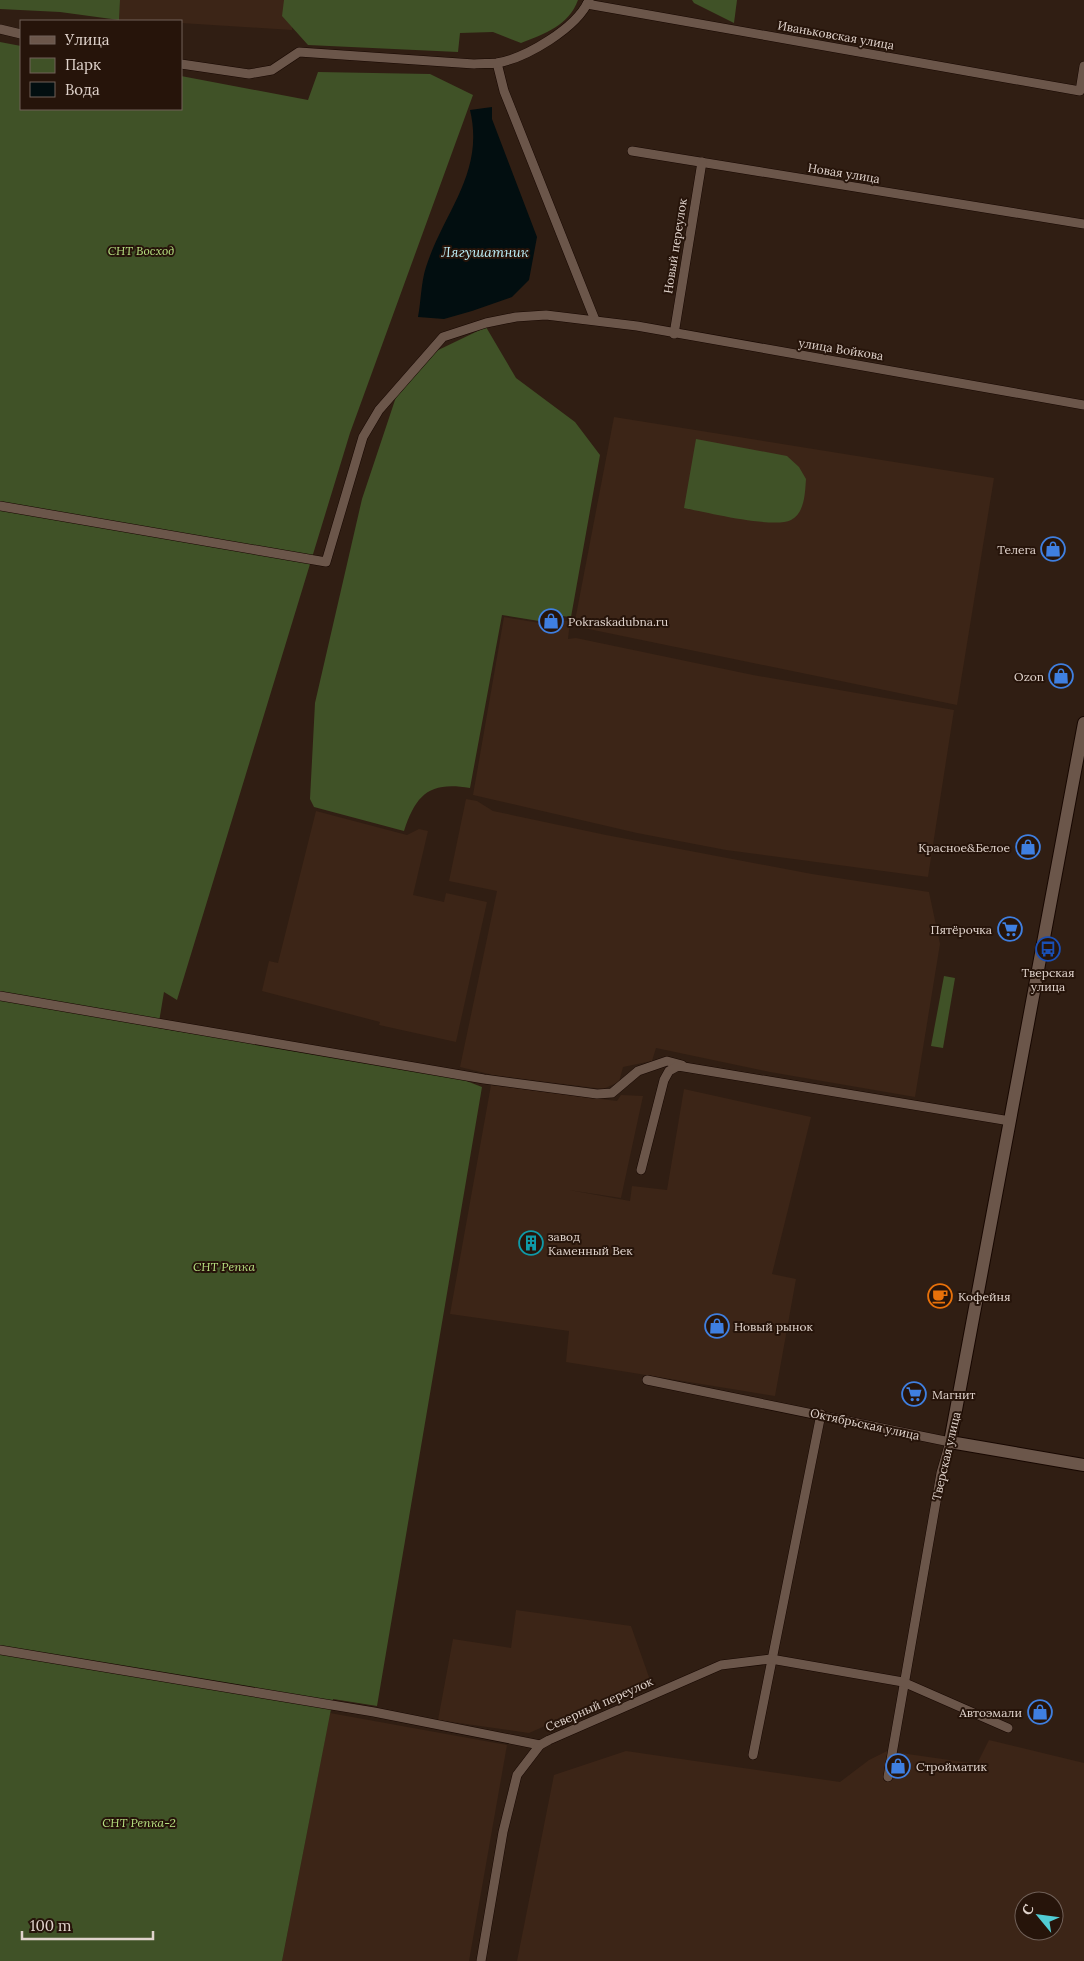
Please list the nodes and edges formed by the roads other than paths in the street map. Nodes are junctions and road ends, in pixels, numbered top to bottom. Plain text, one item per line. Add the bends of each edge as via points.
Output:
1 (591, 1) edge
2 (0, 29) edge
3 (20, 34) edge
4 (498, 63) junction
5 (182, 64) edge
6 (1084, 66) edge
7 (632, 151) dead end
8 (702, 162) junction
9 (1084, 224) edge
10 (594, 320) junction
11 (674, 334) junction
12 (1084, 405) edge
13 (0, 506) edge
14 (1084, 723) edge
15 (0, 996) edge
16 (682, 1065) junction
17 (1010, 1120) junction
18 (640, 1170) dead end
19 (647, 1380) dead end
20 (820, 1414) junction
21 (950, 1442) junction
22 (1084, 1465) edge
23 (0, 1650) edge
24 (771, 1659) junction
25 (903, 1682) junction
26 (1008, 1728) dead end
27 (540, 1746) junction
28 (753, 1755) dead end
29 (888, 1776) dead end
30 (481, 1961) edge

1 - 4 street via 568,26 528,53
1 - 6 street, Иваньковская улица via 1080,91
2 - 3 street
4 - 5 street via 299,52 272,70 249,74
4 - 10 street via 504,91
7 - 8 street, Новая улица
8 - 9 street, Новая улица
8 - 11 street, Новый переулок
10 - 11 street, улица Войкова
10 - 13 street, улица Войкова via 546,315 516,317 443,337 379,410 363,437 326,562
11 - 12 street, улица Войкова
14 - 17 main road, Тверская улица
15 - 16 street via 484,1079 597,1094 612,1093 638,1071 667,1061
16 - 17 street
16 - 18 street via 673,1068 664,1080
17 - 21 main road, Тверская улица
19 - 20 street, Октябрьская улица
20 - 21 street, Октябрьская улица
20 - 24 street
21 - 22 main road, Октябрьская улица
21 - 25 street, Тверская улица via 941,1473
23 - 27 street via 374,1712
24 - 25 street, Северный переулок
24 - 27 street, Северный переулок via 721,1665
24 - 28 street
25 - 26 street, Северный переулок
25 - 29 street, Тверская улица
27 - 30 street, Северный переулок via 517,1775 503,1832

